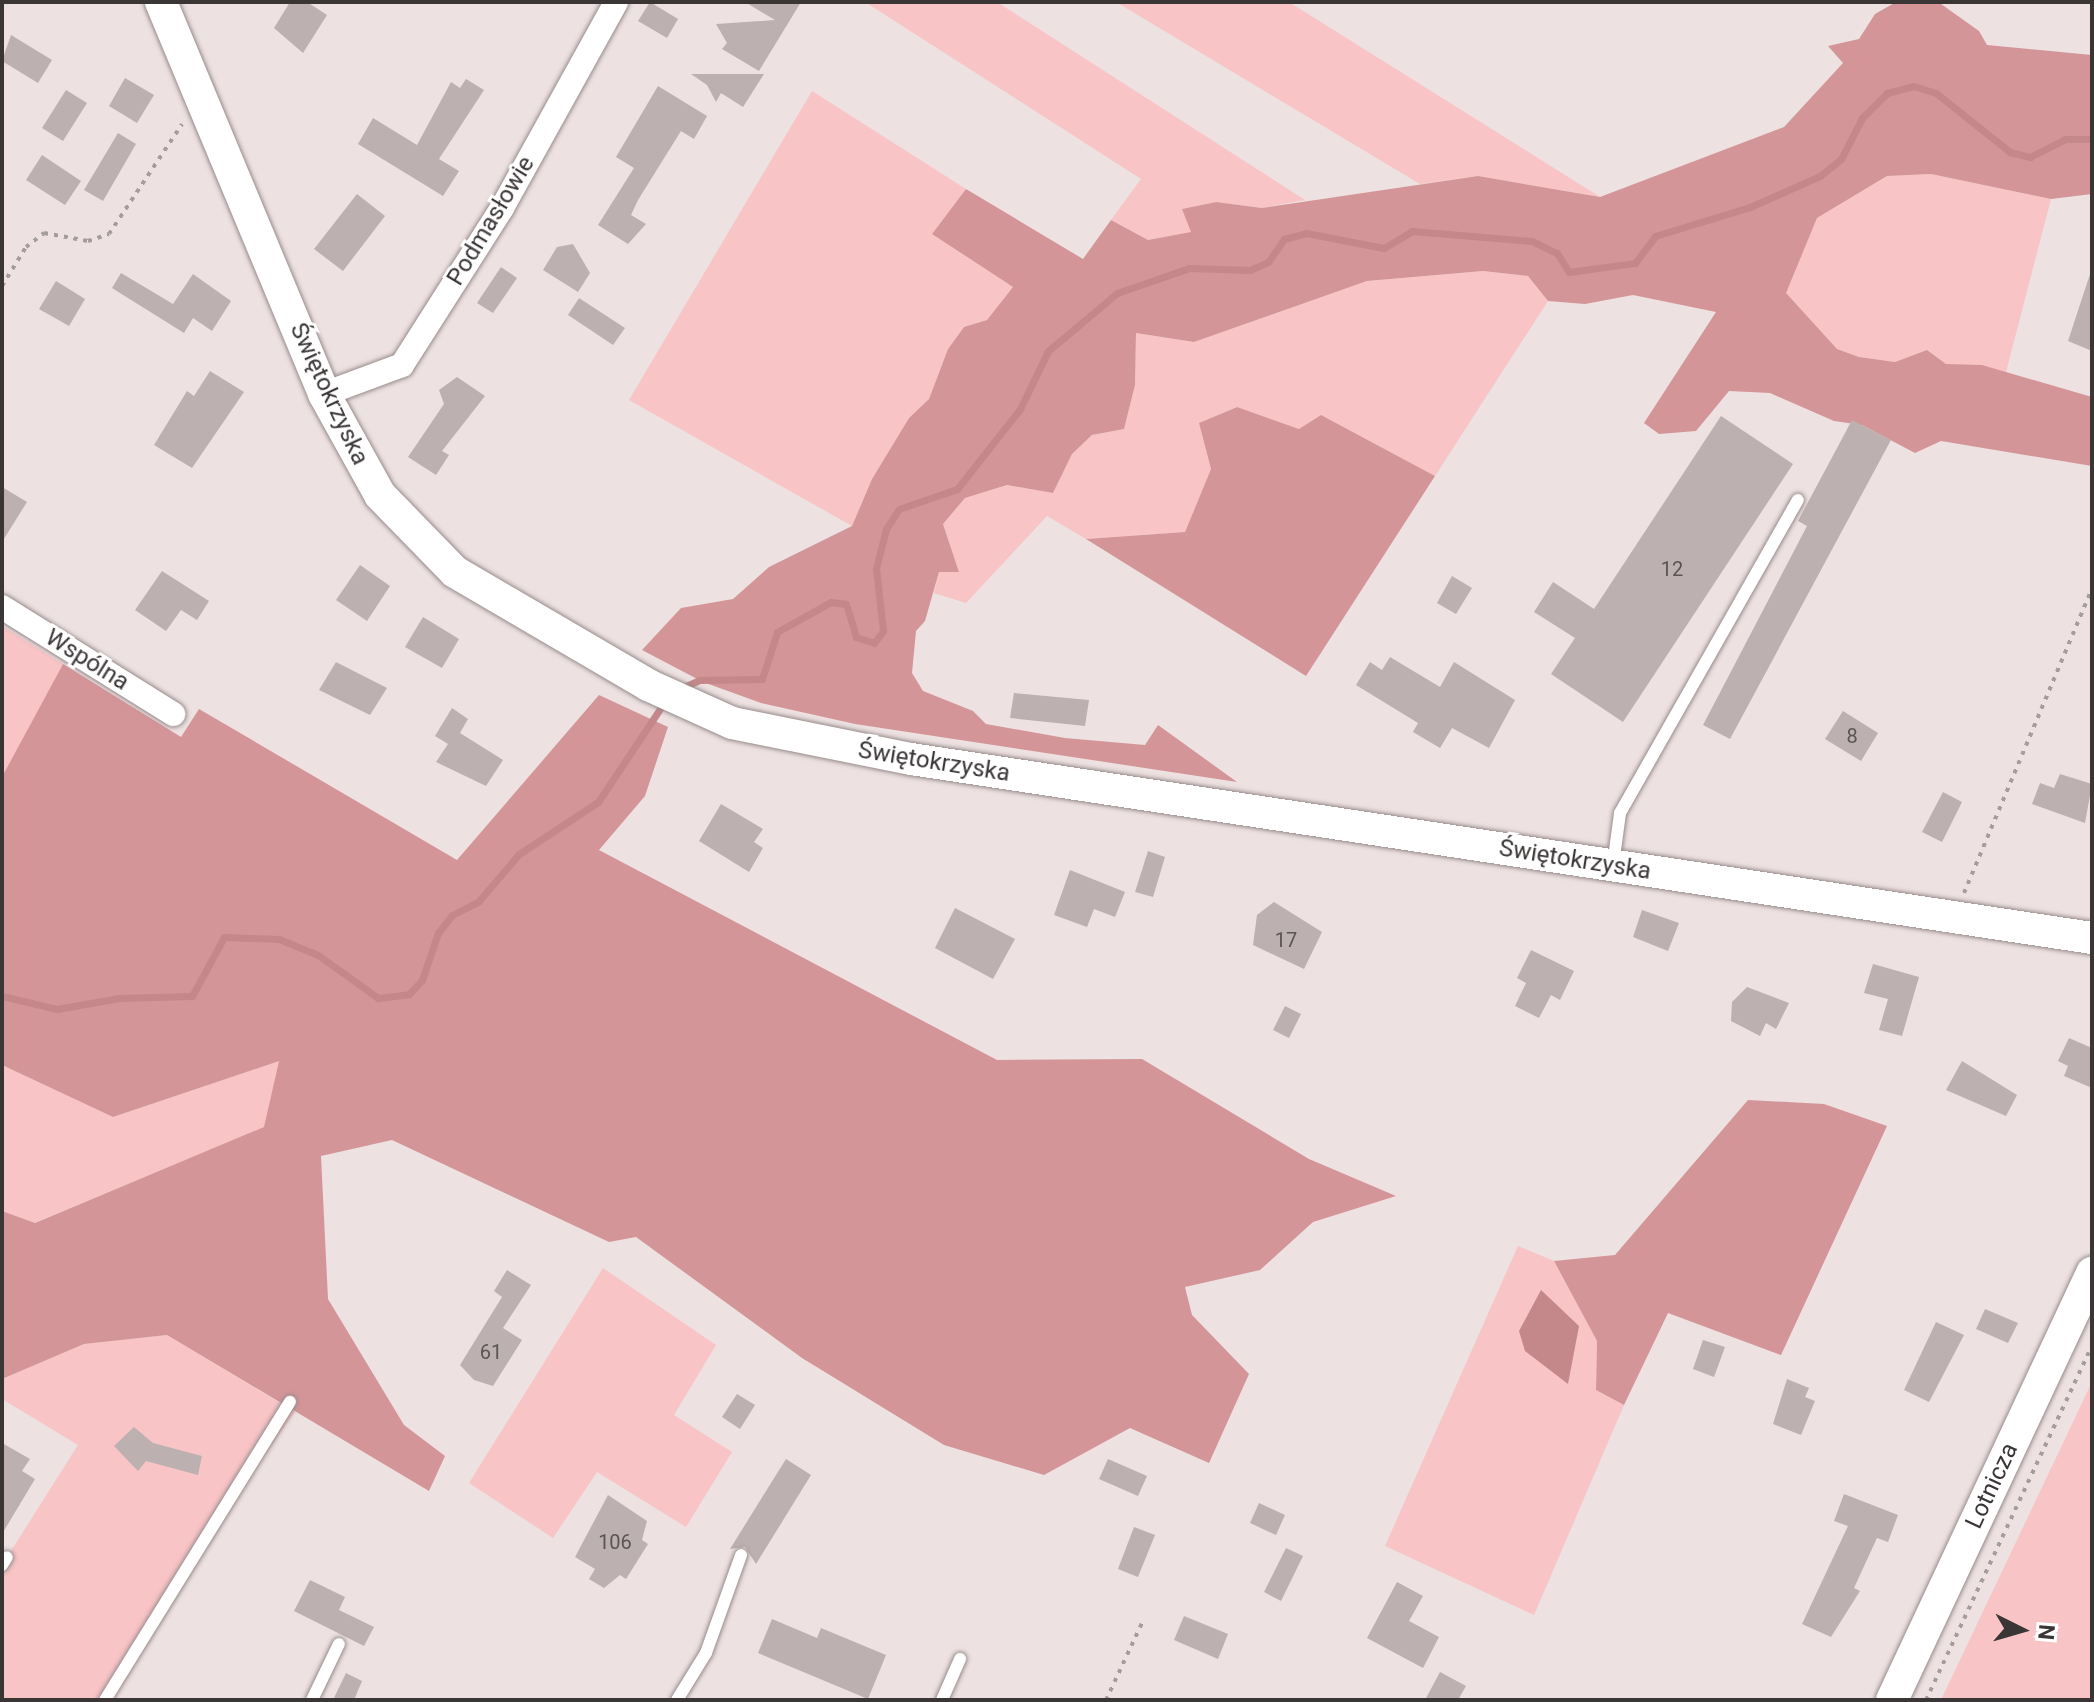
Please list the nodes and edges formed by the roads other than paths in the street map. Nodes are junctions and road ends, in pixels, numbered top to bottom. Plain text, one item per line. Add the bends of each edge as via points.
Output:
1 (161, 2) edge
2 (616, 2) edge
3 (324, 394) junction
4 (1798, 500) dead end
5 (2, 607) edge
6 (173, 714) dead end
7 (1613, 865) junction
8 (2092, 938) edge
9 (2092, 1273) edge
10 (290, 1402) dead end
11 (741, 1555) dead end
12 (339, 1644) dead end
13 (960, 1659) dead end
14 (105, 1700) edge
15 (312, 1700) edge
16 (677, 1700) edge
17 (942, 1700) edge
18 (1892, 1700) edge

1 - 3 street, Świętokrzyska
2 - 3 street, Podmasłowie via 502,208 402,365
3 - 7 street, Świętokrzyska via 351,452 416,537 479,588 690,705 775,734 911,759
4 - 7 lane via 1620,813
5 - 6 street, Wspólna
7 - 8 street, Świętokrzyska
9 - 18 street, Lotnicza
10 - 14 lane
11 - 16 lane via 706,1653
12 - 15 lane
13 - 17 lane

